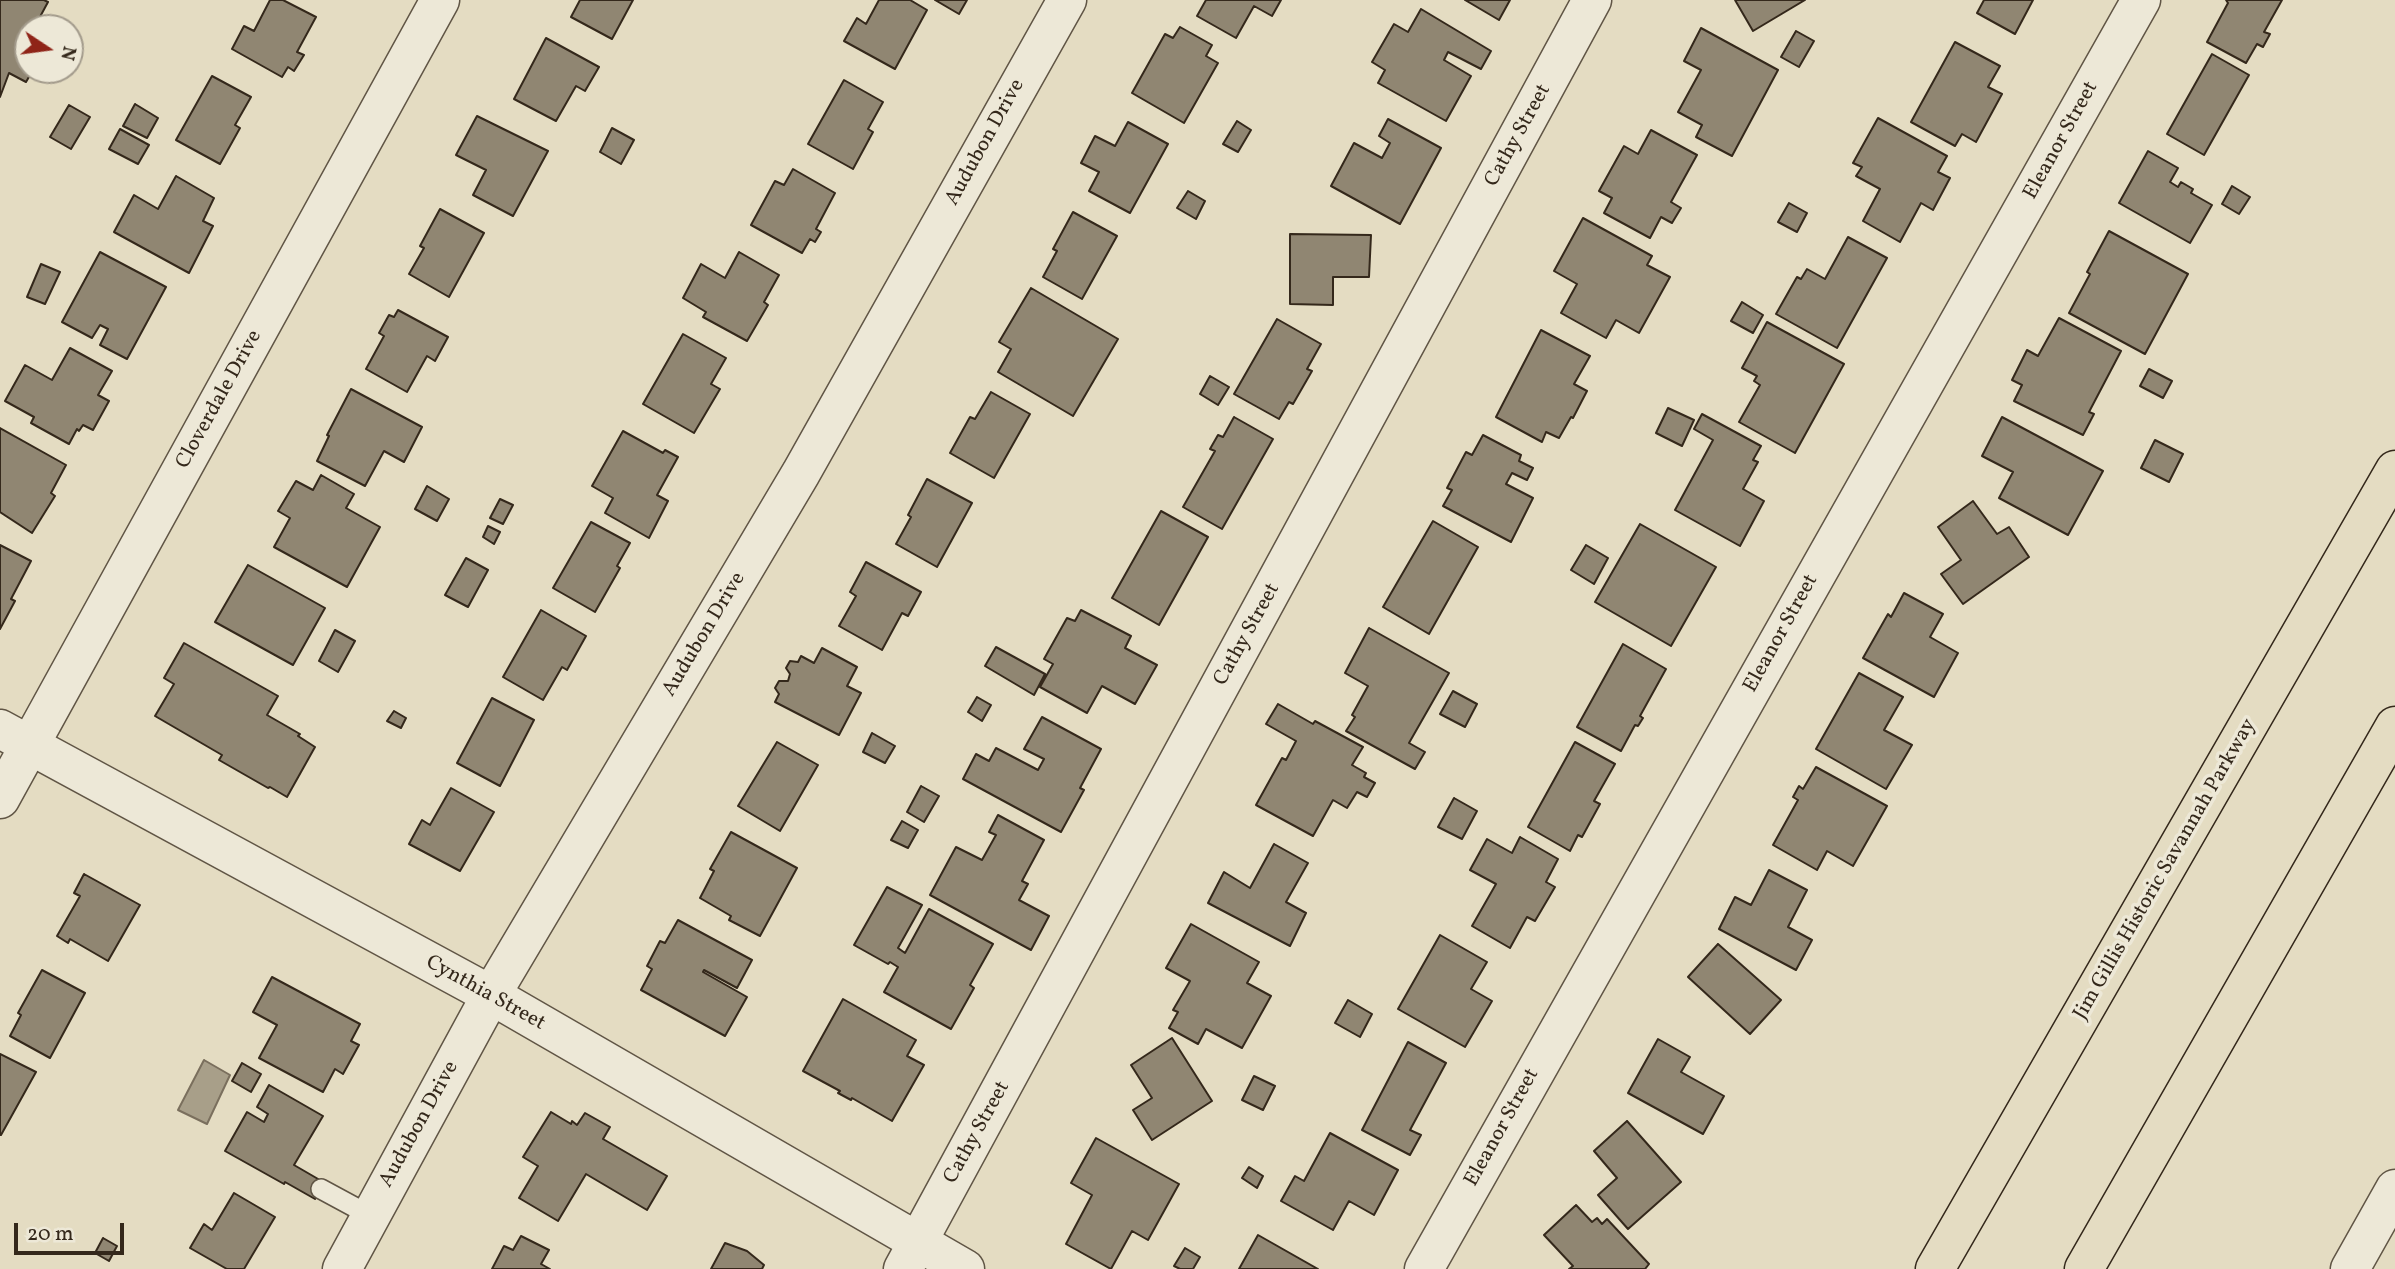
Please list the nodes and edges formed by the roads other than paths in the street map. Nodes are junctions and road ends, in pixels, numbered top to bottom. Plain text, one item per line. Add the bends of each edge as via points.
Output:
1 (440, 0) edge
2 (1066, 0) edge
3 (1592, 0) edge
4 (2141, 0) edge
5 (2395, 470) edge
6 (2395, 726) edge
7 (15, 737) edge
8 (0, 799) edge
9 (491, 995) junction
10 (321, 1189) dead end
11 (2395, 1189) edge
12 (371, 1216) junction
13 (911, 1256) edge
14 (342, 1269) edge
15 (965, 1269) edge
16 (1423, 1269) edge
17 (1935, 1269) edge
18 (2084, 1269) edge
19 (2350, 1269) edge

1 - 7 street, Cloverdale Drive
2 - 9 street, Audubon Drive via 801,473
3 - 13 street, Cathy Street
4 - 16 street, Eleanor Street
5 - 17 highway, Jim Gillis Historic Savannah Parkway
6 - 18 highway
7 - 8 street, Cloverdale Drive
7 - 9 street, Cynthia Street
9 - 12 street, Audubon Drive
9 - 13 street, Cynthia Street
10 - 12 lane
11 - 19 street
12 - 14 street, Audubon Drive
13 - 15 street, Cynthia Street

